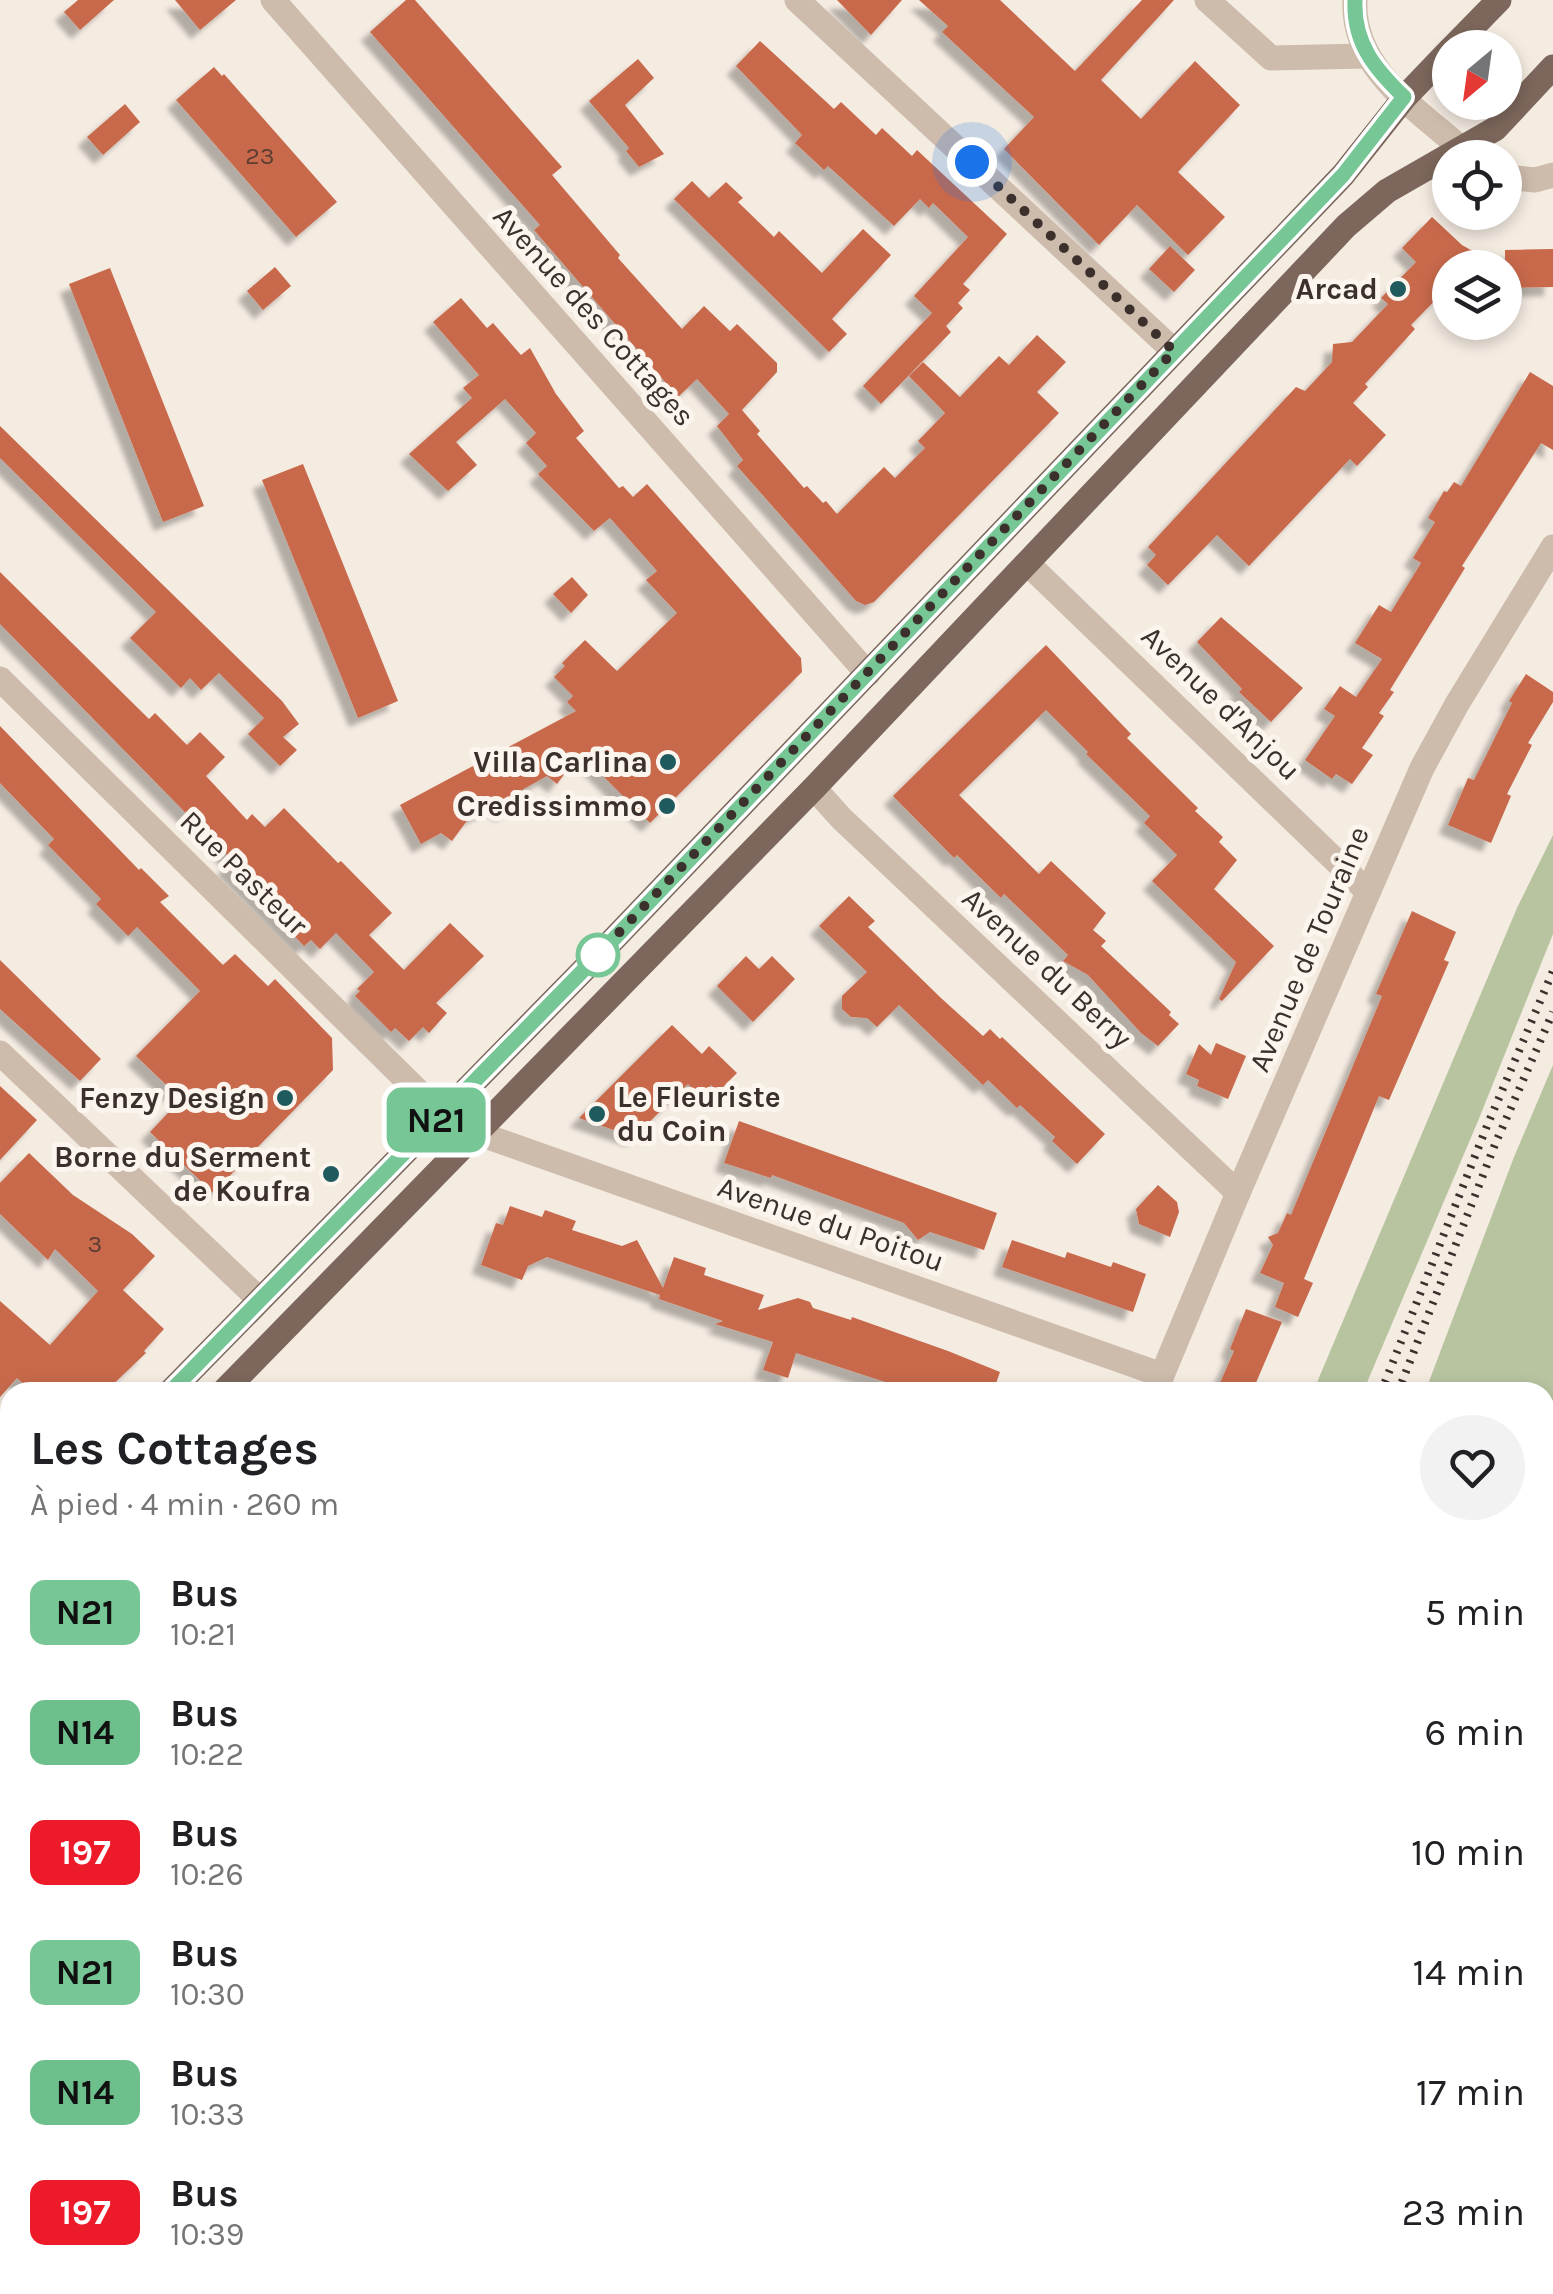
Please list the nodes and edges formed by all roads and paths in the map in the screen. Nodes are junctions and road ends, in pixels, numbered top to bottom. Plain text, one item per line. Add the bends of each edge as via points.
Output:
1 (273, 0) edge
2 (797, 0) edge
3 (1207, 0) edge
4 (1355, 0) edge
5 (1498, 0) edge
6 (1469, 30) edge
7 (1366, 56) junction
8 (1553, 66) edge
9 (1432, 68) edge
10 (1404, 97) junction
11 (1452, 140) edge
12 (1483, 140) edge
13 (1432, 171) edge
14 (1553, 174) edge
15 (1522, 179) edge
16 (1174, 351) junction
17 (1553, 547) edge
18 (1028, 563) junction
19 (868, 674) junction
20 (0, 679) edge
21 (814, 788) junction
22 (1368, 892) junction
23 (0, 1053) edge
24 (441, 1114) junction
25 (477, 1134) junction
26 (1238, 1193) junction
27 (260, 1300) junction
28 (180, 1382) edge
29 (233, 1382) edge
30 (1154, 1382) edge
31 (1160, 1382) edge

1 - 19 street, Avenue des Cottages
2 - 16 street
3 - 7 street via 1272,58
4 - 7 street
5 - 6 main road
7 - 10 street
8 - 12 main road
9 - 10 main road
10 - 11 street
10 - 16 main road via 1343,175
13 - 18 main road via 1387,192 1346,226
14 - 15 street
16 - 19 main road
17 - 22 street, Avenue de Touraine via 1422,768
18 - 21 main road
18 - 22 street, Avenue d'Anjou
19 - 24 main road
20 - 24 street, Rue Pasteur
21 - 25 main road
21 - 26 street, Avenue du Berry
22 - 26 street, Avenue de Touraine
23 - 27 street
24 - 27 main road
25 - 29 main road
25 - 30 street, Avenue du Poitou
26 - 31 street, Avenue de Touraine
27 - 28 main road

